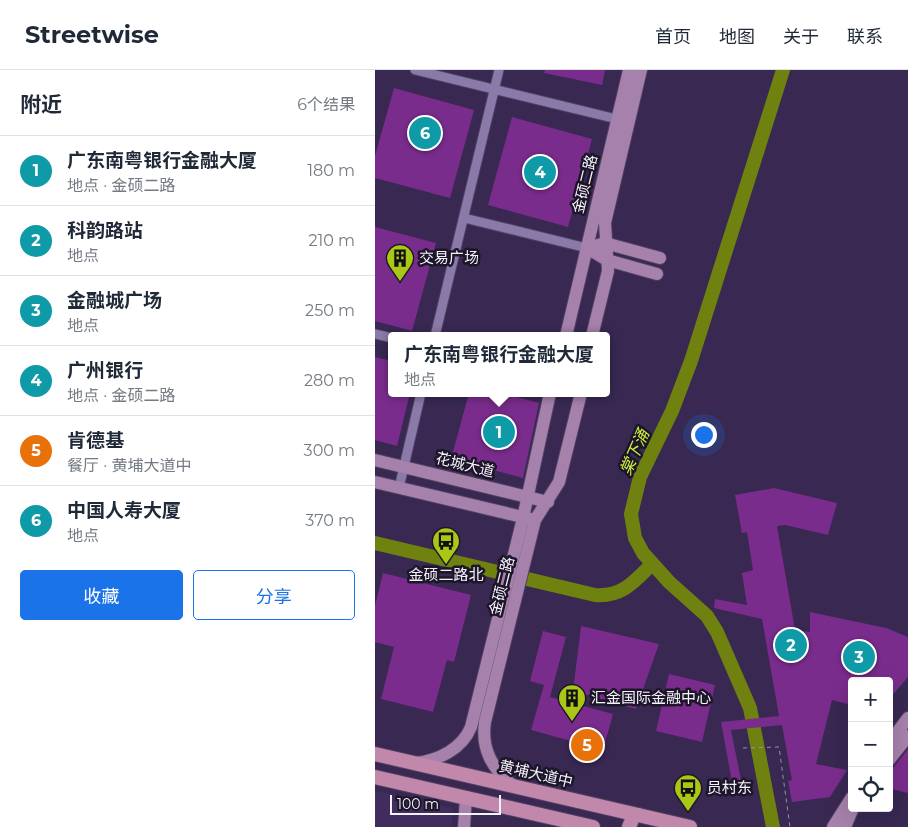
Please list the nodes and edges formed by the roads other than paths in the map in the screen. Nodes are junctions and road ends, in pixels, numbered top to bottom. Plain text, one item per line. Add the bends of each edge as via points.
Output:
1 (415, 70) edge
2 (499, 70) edge
3 (629, 70) edge
4 (641, 70) edge
5 (495, 89) junction
6 (623, 121) junction
7 (463, 218) junction
8 (605, 243) junction
9 (587, 248) junction
10 (660, 258) dead end
11 (607, 260) junction
12 (657, 274) dead end
13 (436, 332) edge
14 (567, 332) edge
15 (593, 332) edge
16 (375, 334) edge
17 (388, 337) edge
18 (420, 397) edge
19 (549, 397) edge
20 (580, 397) edge
21 (375, 460) edge
22 (403, 467) junction
23 (375, 482) edge
24 (399, 488) junction
25 (527, 497) junction
26 (548, 502) junction
27 (529, 519) junction
28 (512, 586) junction
29 (908, 718) edge
30 (908, 736) edge
31 (893, 738) edge
32 (375, 754) edge
33 (893, 755) edge
34 (413, 763) junction
35 (375, 777) edge
36 (512, 786) junction
37 (466, 798) junction
38 (567, 798) junction
39 (848, 803) edge
40 (851, 812) edge
41 (639, 814) junction
42 (562, 820) junction
43 (465, 827) edge
44 (593, 827) edge
45 (629, 827) edge
46 (690, 827) edge
47 (833, 827) edge
48 (845, 827) edge

1 - 5 street
2 - 5 street
3 - 6 street, 金硕二路
4 - 6 street, 金硕二路
5 - 6 street
5 - 7 street
6 - 8 street, 金硕二路 via 605,223
6 - 9 street, 金硕二路
7 - 9 street
7 - 13 street
8 - 9 street
8 - 10 street
8 - 11 street, 金硕二路
9 - 11 street
9 - 14 street, 金硕二路
11 - 12 street
11 - 15 street, 金硕二路 via 607,275
16 - 17 street
18 - 22 street
19 - 25 street, 金硕二路
20 - 26 street, 金硕二路 via 561,476
21 - 22 street, 花城大道
22 - 24 street
22 - 25 street, 花城大道
23 - 24 street
24 - 27 street
25 - 26 street, 花城大道
25 - 27 street, 金硕二路
26 - 27 street, 金硕二路
27 - 28 street, 金硕二路
28 - 34 street, 金硕二路 via 469,732 447,753
28 - 36 street, 金硕二路 via 484,732 490,760
29 - 31 street
30 - 33 street
32 - 34 main road, 黄埔大道中
34 - 36 main road, 黄埔大道中
35 - 37 main road
36 - 38 main road, 黄埔大道中
37 - 42 main road
37 - 43 street
38 - 41 main road, 黄埔大道中
38 - 42 main road via 572,811
39 - 47 street
40 - 48 street
41 - 45 main road via 633,817
41 - 46 main road, 黄埔大道中
42 - 44 main road

